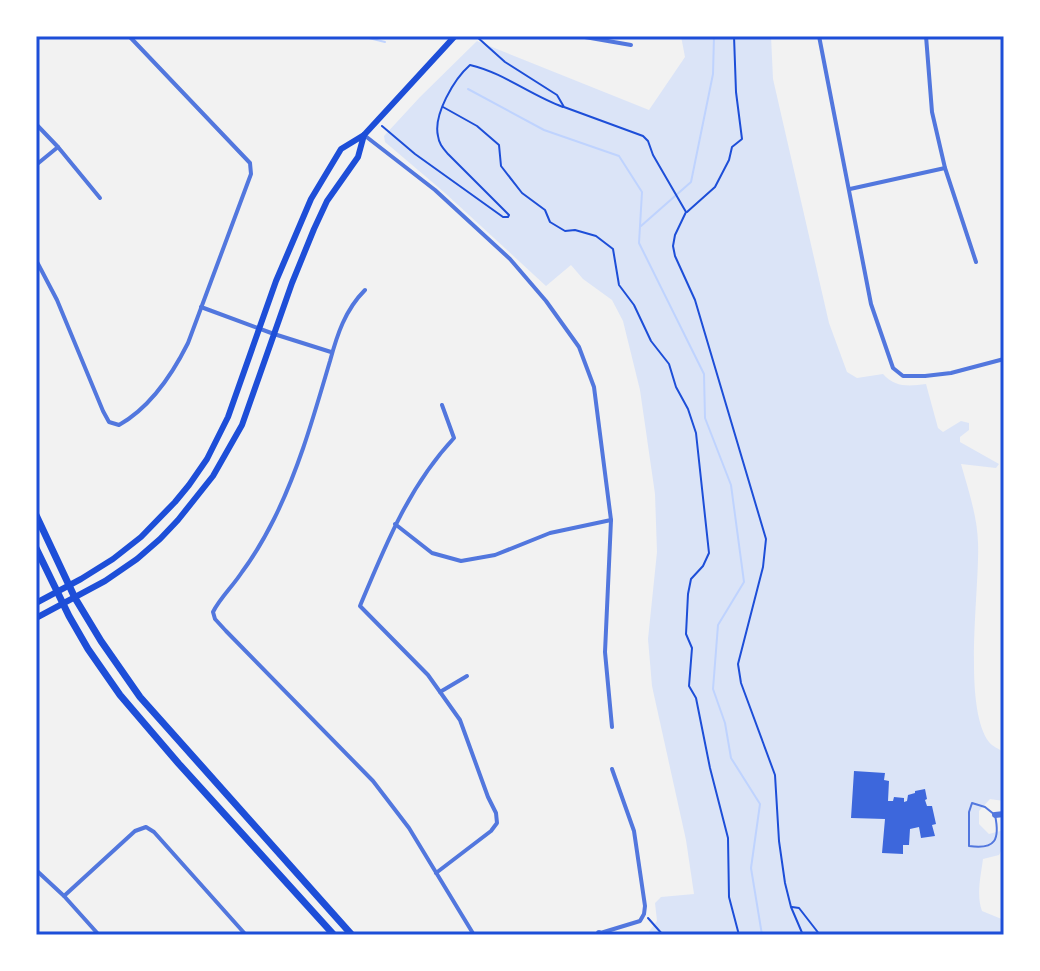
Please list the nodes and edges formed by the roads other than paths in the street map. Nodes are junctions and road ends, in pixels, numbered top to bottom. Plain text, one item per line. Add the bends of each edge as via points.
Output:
1 (129, 36) edge
2 (455, 36) edge
3 (579, 36) edge
4 (819, 36) edge
5 (926, 36) edge
6 (631, 45) dead end
7 (36, 124) edge
8 (364, 135) junction
9 (58, 147) junction
10 (36, 165) edge
11 (945, 168) junction
12 (850, 189) junction
13 (100, 198) dead end
14 (36, 260) edge
15 (976, 262) dead end
16 (365, 290) dead end
17 (201, 307) junction
18 (261, 329) junction
19 (274, 334) junction
20 (332, 352) junction
21 (1004, 359) edge
22 (442, 405) dead end
23 (36, 515) edge
24 (611, 520) junction
25 (395, 524) junction
26 (36, 548) edge
27 (69, 586) junction
28 (57, 592) junction
29 (75, 598) junction
30 (36, 603) edge
31 (63, 604) junction
32 (36, 618) edge
33 (467, 676) dead end
34 (440, 692) junction
35 (612, 727) dead end
36 (612, 769) dead end
37 (1004, 814) edge
38 (995, 815) junction
39 (36, 870) edge
40 (436, 873) junction
41 (64, 896) junction
42 (597, 934) edge
43 (99, 935) edge
44 (246, 935) edge
45 (334, 935) edge
46 (352, 935) edge
47 (474, 935) edge

1 - 17 street via 250,163 251,174
2 - 8 main road
3 - 6 street
4 - 12 street
5 - 11 street via 932,112
7 - 9 street
8 - 18 main road via 341,149 311,199
8 - 19 main road via 358,157 314,229
8 - 24 street via 435,190 510,259 579,347 594,387
9 - 10 street
9 - 13 street
11 - 12 street
11 - 15 street
12 - 21 street via 871,304 893,368 903,376 925,376
14 - 17 street via 103,411 109,422 119,425 131,419 176,368
16 - 20 street via 348,310
17 - 18 street
18 - 19 street
18 - 27 main road via 228,417 189,485 141,537
19 - 20 street
19 - 29 main road via 242,425 195,500 137,559
20 - 40 street via 296,469 273,520 213,612 373,781
22 - 25 street via 454,438 424,474
23 - 27 main road
24 - 25 street via 461,561 432,553
24 - 35 street via 605,652
25 - 34 street via 360,606
26 - 28 main road
27 - 28 main road
27 - 29 main road
28 - 30 main road
28 - 31 main road
29 - 31 main road
29 - 46 main road via 140,697
31 - 32 main road
31 - 45 main road via 138,717
33 - 34 street
34 - 40 street via 460,720 497,823
36 - 42 street via 638,850 645,906 640,921
37 - 38 street
38 - 38 lane via 972,803 969,846 984,848 996,840
39 - 41 street
40 - 47 street
41 - 43 street
41 - 44 street via 135,831 146,827

